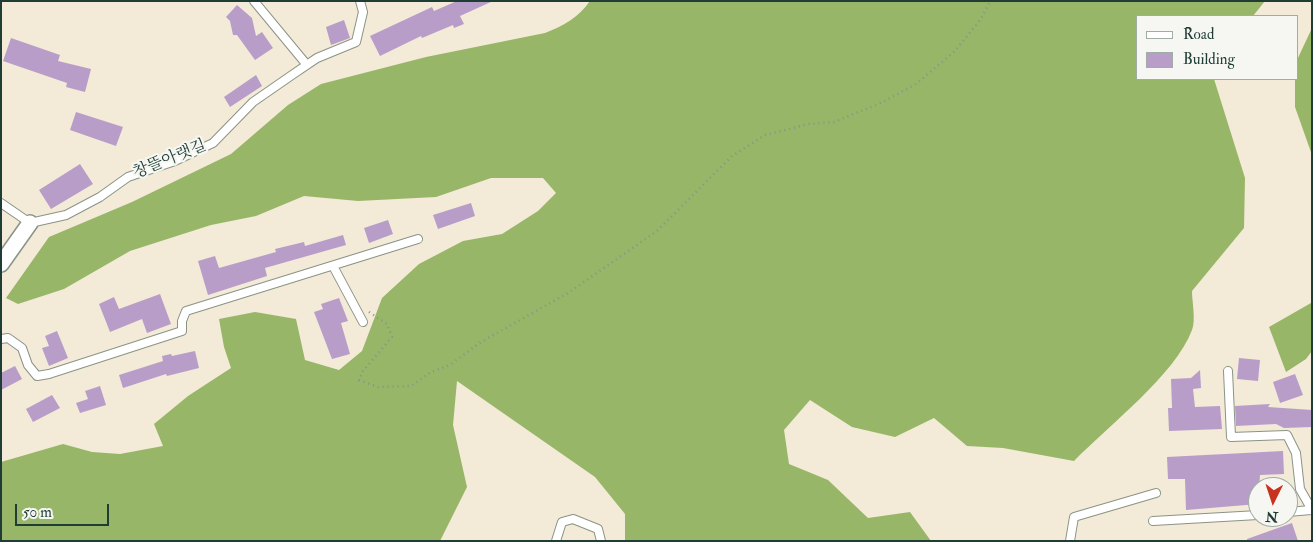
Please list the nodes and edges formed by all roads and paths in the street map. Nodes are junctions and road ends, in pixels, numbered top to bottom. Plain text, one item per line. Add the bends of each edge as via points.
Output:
1 (254, 1) edge
2 (360, 1) edge
3 (990, 1) edge
4 (306, 65) junction
5 (1, 203) edge
6 (30, 223) junction
7 (418, 239) dead end
8 (1, 264) edge
9 (333, 266) junction
10 (353, 302) junction
11 (363, 322) dead end
12 (1, 339) edge
13 (1228, 371) dead end
14 (1156, 494) dead end
15 (1311, 510) edge
16 (1298, 511) edge
17 (1248, 516) edge
18 (1153, 522) dead end
19 (556, 541) edge
20 (601, 541) edge
21 (1070, 541) edge

1 - 4 lane
2 - 4 lane, 창뜰아랫길 via 363,12 356,42
3 - 10 path via 981,20 955,51 916,84 834,122 809,124 765,135 732,156 657,231 568,293 411,386 378,387 360,380 363,371 392,337 387,324
4 - 6 lane, 창뜰아랫길 via 253,102 213,143 175,161 128,177 66,215
5 - 6 lane
6 - 8 street
7 - 9 lane
9 - 10 lane
9 - 12 lane via 186,311 182,331 49,374 37,376 28,365 22,348 8,338
10 - 11 lane
13 - 15 lane via 1230,437 1287,435 1296,452 1300,488
14 - 21 lane via 1074,516
15 - 16 lane
17 - 18 lane
19 - 20 lane via 562,522 573,519 598,529

